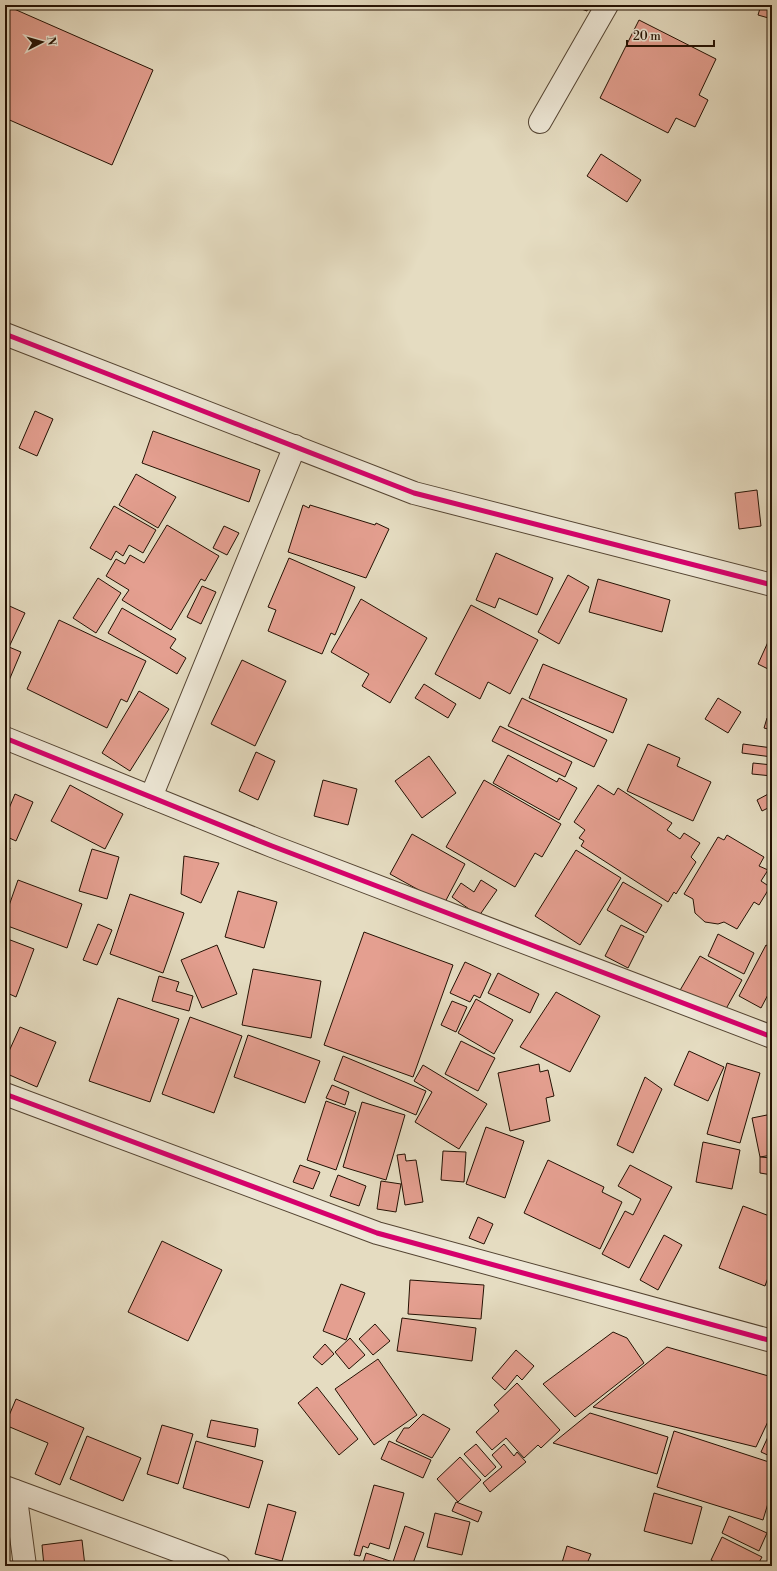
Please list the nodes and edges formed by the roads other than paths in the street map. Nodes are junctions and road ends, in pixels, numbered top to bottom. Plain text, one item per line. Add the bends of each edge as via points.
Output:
1 (607, 5) edge
2 (540, 122) dead end
3 (5, 334) edge
4 (295, 446) junction
5 (772, 584) edge
6 (5, 738) edge
7 (151, 797) junction
8 (772, 1037) edge
9 (5, 1094) edge
10 (772, 1341) edge
11 (10, 1489) edge
12 (25, 1566) edge
13 (219, 1566) edge

1 - 2 street
3 - 4 street
4 - 5 street via 414,493
4 - 7 street
6 - 7 street
7 - 8 street via 272,846
9 - 10 street via 377,1233
11 - 12 street
11 - 13 street

